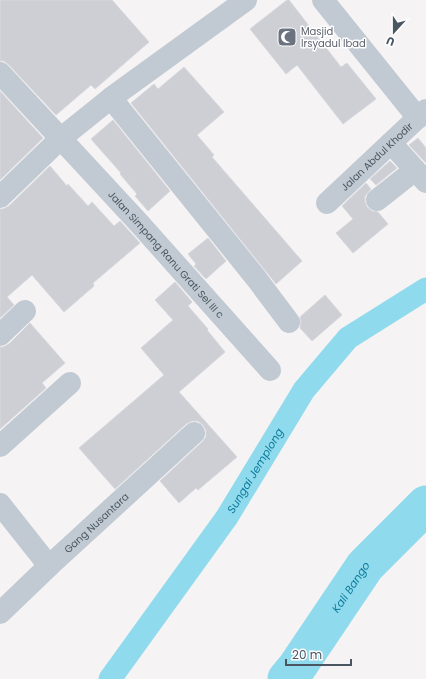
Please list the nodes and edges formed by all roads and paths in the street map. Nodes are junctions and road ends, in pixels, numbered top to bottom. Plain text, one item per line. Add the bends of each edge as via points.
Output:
1 (246, 0) edge
2 (323, 0) edge
3 (0, 74) edge
4 (111, 98) junction
5 (422, 114) edge
6 (60, 139) junction
7 (390, 143) junction
8 (420, 176) edge
9 (0, 197) edge
10 (377, 200) dead end
11 (327, 203) dead end
12 (25, 311) dead end
13 (289, 322) dead end
14 (0, 335) edge
15 (270, 370) dead end
16 (70, 383) dead end
17 (194, 433) dead end
18 (0, 446) edge
19 (0, 504) edge
20 (49, 566) junction
21 (0, 613) edge

1 - 4 street
2 - 5 street
3 - 6 street, Jalan Simpang Ranu Grati Sel III c
4 - 6 street
4 - 13 street
5 - 7 street, Jalan Abdul Khodir
6 - 9 street
6 - 15 street, Jalan Simpang Ranu Grati Sel III c
7 - 8 street
7 - 11 street, Jalan Abdul Khodir
8 - 10 street
12 - 14 street
16 - 18 street
17 - 20 street, Gang Nusantara
19 - 20 street
20 - 21 street, Gang Nusantara

